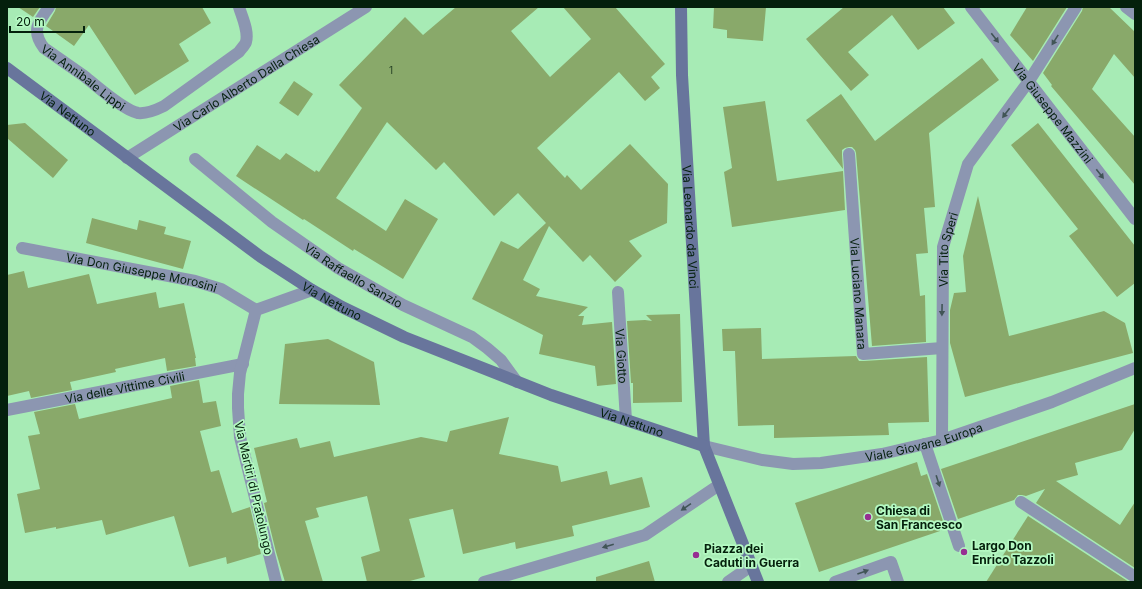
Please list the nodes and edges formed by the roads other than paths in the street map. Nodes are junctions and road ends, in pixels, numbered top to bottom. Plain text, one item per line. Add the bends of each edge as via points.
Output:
1 (49, 7) edge
2 (239, 7) edge
3 (366, 7) edge
4 (681, 7) edge
5 (971, 7) edge
6 (1076, 7) edge
7 (1126, 7) edge
8 (1135, 14) edge
9 (7, 68) edge
10 (1029, 81) junction
11 (849, 154) dead end
12 (127, 158) junction
13 (195, 159) dead end
14 (1135, 219) edge
15 (22, 248) dead end
16 (312, 290) junction
17 (618, 292) dead end
18 (256, 310) junction
19 (942, 348) junction
20 (243, 364) junction
21 (1135, 368) edge
22 (517, 382) junction
23 (7, 410) edge
24 (626, 420) junction
25 (942, 440) junction
26 (925, 444) junction
27 (704, 446) junction
28 (719, 486) junction
29 (1021, 502) dead end
30 (959, 546) dead end
31 (751, 566) junction
32 (1135, 577) edge
33 (276, 582) edge
34 (484, 582) edge
35 (728, 582) edge
36 (758, 582) edge
37 (835, 582) edge
38 (898, 582) edge

1 - 2 street, Via Annibale Lippi via 37,24 36,30 44,48 125,108 136,113 164,106 239,52 246,42 246,28
3 - 12 street, Via Carlo Alberto Dalla Chiesa
4 - 27 street, Via Leonardo da Vinci via 682,75
5 -> 10 street, Via Giuseppe Mazzini
6 -> 10 street, Via Tito Speri
7 - 8 street
9 - 12 street, Via Nettuno
10 -> 14 street, Via Giuseppe Mazzini
10 -> 19 street, Via Tito Speri via 968,164 943,247
11 - 19 street, Via Luciano Manara via 863,354
12 - 16 street, Via Nettuno via 261,257
13 - 22 street, Via Raffaello Sanzio via 272,222 338,268 487,348 501,360
15 - 18 street, Via Don Giuseppe Morosini via 195,281 221,289
16 - 18 street
16 - 22 street, Via Nettuno via 404,338
17 - 24 street, Via Giotto
18 - 20 street, Via Martiri di Pratolungo
19 - 25 street, Via Tito Speri
20 - 23 street, Via delle Vittime Civili
20 - 33 street, Via Martiri di Pratolungo via 238,394 240,437
21 - 25 street, Viale Giovane Europa via 1052,402
22 - 24 street, Via Nettuno
24 - 27 street, Via Nettuno
25 - 26 street, Viale Giovane Europa
26 - 27 street, Viale Giovane Europa via 867,457 802,464 762,460
26 -> 30 street
27 - 28 street
28 - 31 street
28 -> 34 street via 645,534
29 - 32 street
31 - 35 street
31 - 36 street
37 -> 38 street via 891,562

